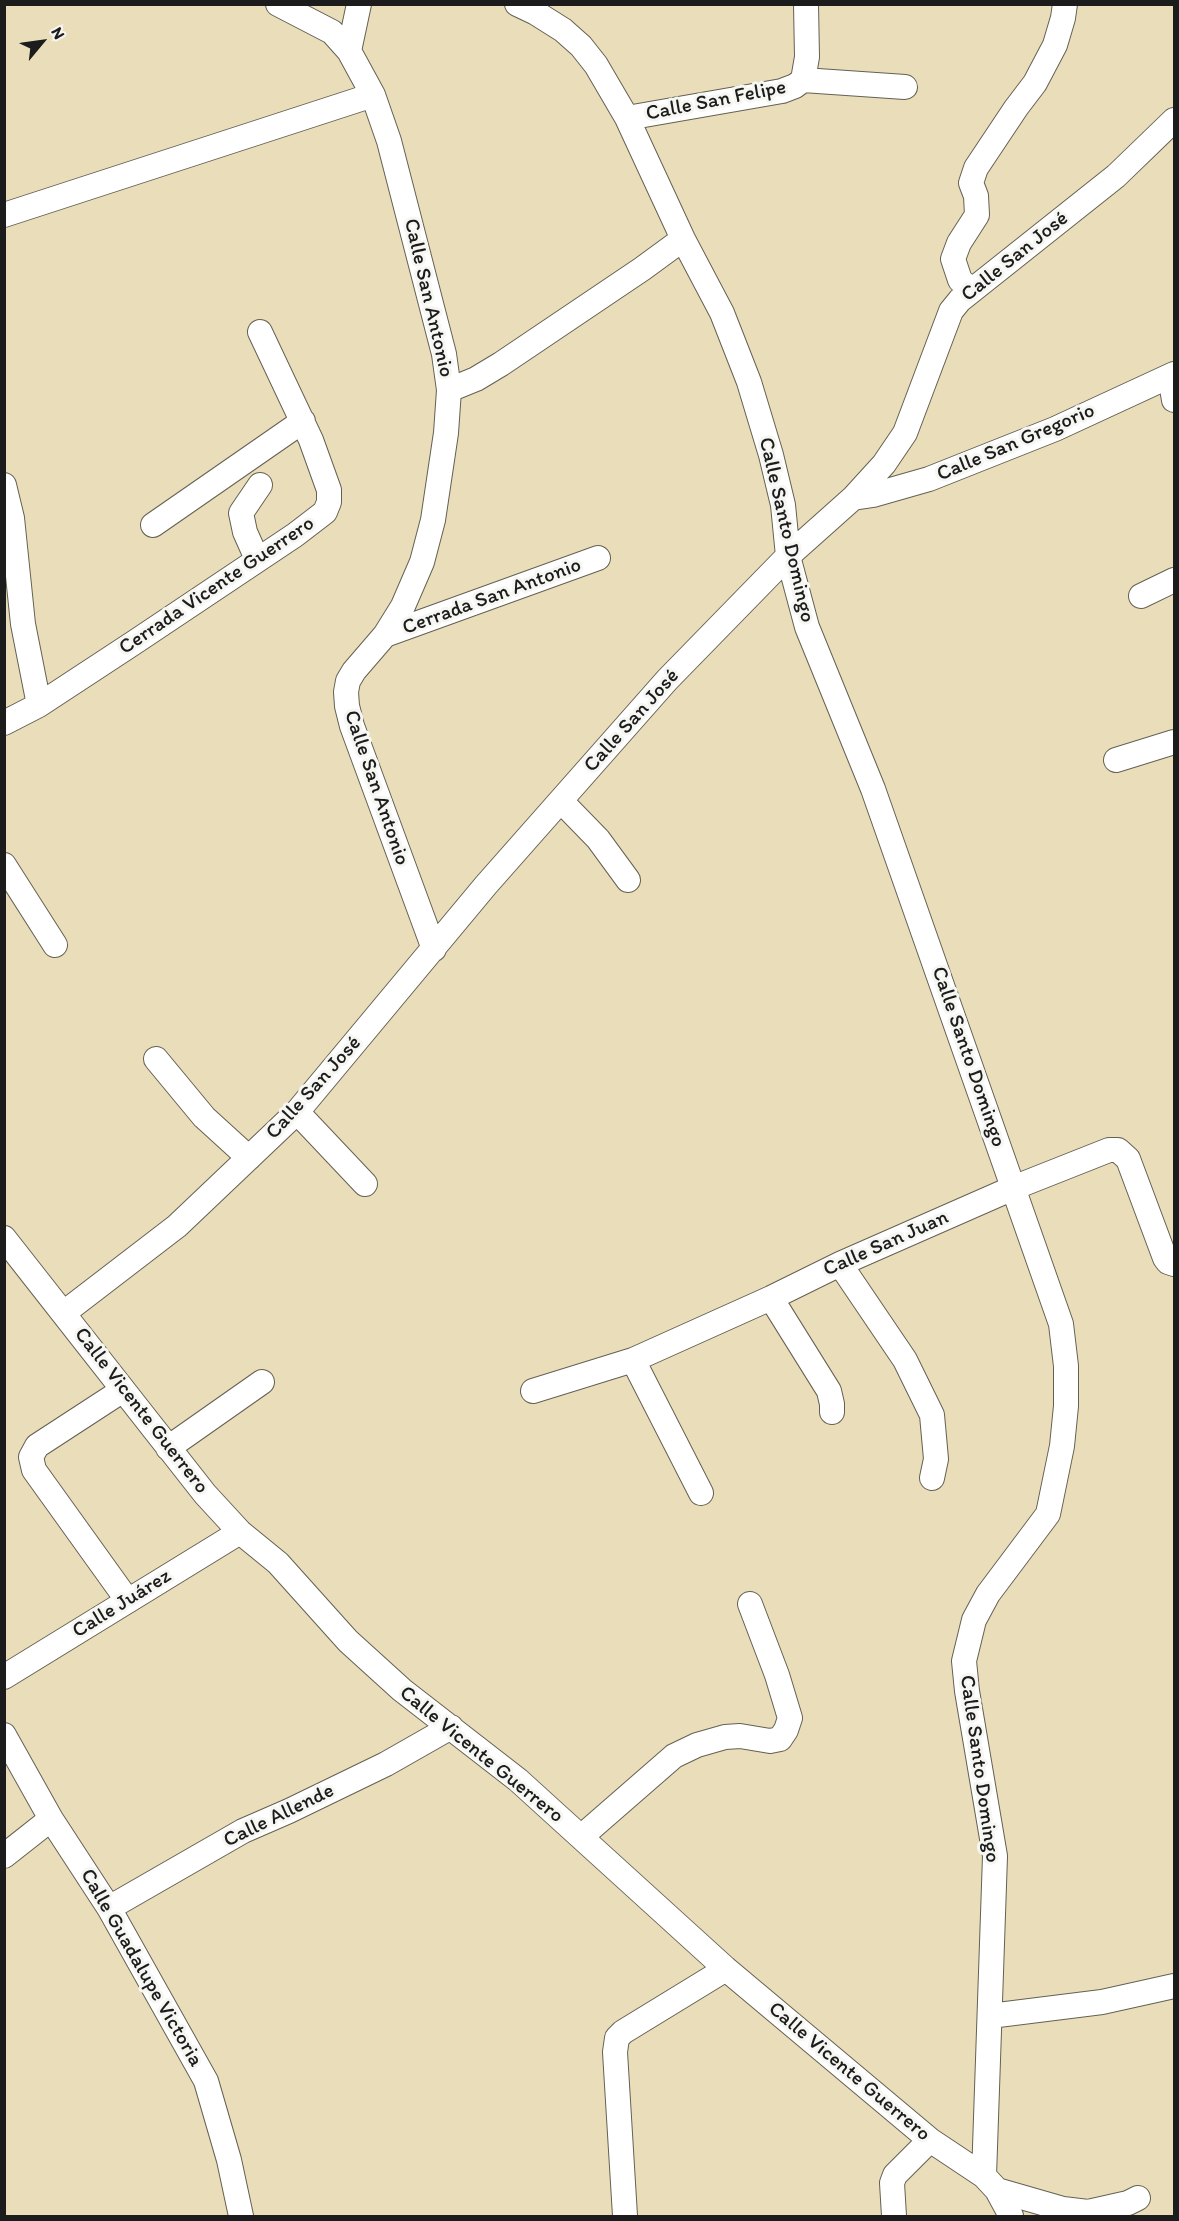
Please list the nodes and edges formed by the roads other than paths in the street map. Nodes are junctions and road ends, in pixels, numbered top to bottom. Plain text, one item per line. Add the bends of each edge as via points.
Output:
1 (278, 4) edge
2 (359, 4) edge
3 (517, 4) edge
4 (806, 4) edge
5 (1065, 4) edge
6 (349, 51) junction
7 (803, 80) junction
8 (905, 87) dead end
9 (373, 95) junction
10 (627, 118) junction
11 (1174, 120) edge
12 (4, 215) edge
13 (682, 239) junction
14 (971, 290) junction
15 (260, 332) dead end
16 (1172, 375) edge
17 (449, 390) junction
18 (1174, 400) edge
19 (303, 421) junction
20 (4, 485) edge
21 (260, 485) dead end
22 (853, 498) junction
23 (153, 525) dead end
24 (788, 556) junction
25 (598, 558) dead end
26 (257, 559) junction
27 (1174, 580) edge
28 (1142, 596) dead end
29 (385, 635) junction
30 (39, 705) junction
31 (4, 723) edge
32 (1174, 742) edge
33 (1116, 760) dead end
34 (561, 801) junction
35 (4, 865) edge
36 (628, 880) dead end
37 (55, 945) dead end
38 (434, 949) junction
39 (156, 1059) dead end
40 (297, 1112) junction
41 (249, 1158) junction
42 (365, 1184) dead end
43 (1013, 1188) junction
44 (4, 1238) edge
45 (840, 1264) junction
46 (1174, 1264) edge
47 (771, 1298) junction
48 (65, 1312) junction
49 (633, 1360) junction
50 (262, 1382) dead end
51 (123, 1390) junction
52 (533, 1391) dead end
53 (832, 1412) dead end
54 (168, 1448) junction
55 (932, 1478) dead end
56 (701, 1493) dead end
57 (240, 1532) junction
58 (128, 1601) junction
59 (750, 1604) dead end
60 (4, 1677) edge
61 (451, 1727) junction
62 (4, 1735) edge
63 (51, 1820) junction
64 (581, 1837) junction
65 (4, 1856) edge
66 (109, 1908) junction
67 (726, 1970) junction
68 (1174, 1986) edge
69 (990, 2016) junction
70 (930, 2140) junction
71 (991, 2183) junction
72 (1138, 2198) dead end
73 (241, 2217) edge
74 (624, 2217) edge
75 (894, 2217) edge
76 (1011, 2217) edge

1 - 6 street, Calle San Antonio via 332,32
2 - 6 street
3 - 10 street, Calle Santo Domingo via 563,30 581,46
4 - 7 street, Calle San Felipe via 807,57
5 - 14 street via 1055,45 1035,83 976,168 971,183 977,215 953,260 960,280
6 - 9 street, Calle San Antonio
7 - 8 street, Calle San Felipe
7 - 10 street, Calle San Felipe via 783,91
9 - 12 street
9 - 17 street, Calle San Antonio via 389,141 444,354
10 - 13 street, Calle Santo Domingo
11 - 14 street, Calle San José via 1116,176
13 - 17 street via 501,364
13 - 24 street, Calle Santo Domingo via 722,313 749,382 783,505
14 - 22 street, Calle San José via 951,311 905,433
15 - 19 street, Cerrada Vicente Guerrero
16 - 18 street
16 - 22 street, Calle San Gregorio via 1055,429 929,479
17 - 29 street, Calle San Antonio via 433,520 403,606
19 - 23 street
19 - 26 street, Cerrada Vicente Guerrero via 329,490 329,502 314,522
20 - 30 street via 12,518 23,624
21 - 26 street via 241,513
22 - 24 street, Calle San José
24 - 34 street, Calle San José via 667,680
24 - 43 street, Calle Santo Domingo via 807,627 873,789
25 - 29 street, Cerrada San Antonio
26 - 30 street, Cerrada Vicente Guerrero
27 - 28 street
29 - 38 street, Calle San Antonio via 348,681 347,706
30 - 31 street, Cerrada Vicente Guerrero
32 - 33 street
34 - 36 street
34 - 38 street, Calle San José
35 - 37 street
38 - 40 street, Calle San José
39 - 41 street via 204,1117
40 - 41 street, Calle San José
40 - 42 street
41 - 48 street, Calle San José via 177,1226
43 - 45 street, Calle San Juan
43 - 46 street, Calle San Juan via 1109,1150 1118,1150 1131,1166 1165,1258
43 - 69 street, Calle Santo Domingo via 1061,1324 1066,1406 1048,1514 988,1594 974,1620 964,1661 995,1856
44 - 48 street, Calle Vicente Guerrero
45 - 47 street, Calle San Juan
45 - 55 street via 905,1360 932,1415 936,1459
47 - 49 street, Calle San Juan
47 - 53 street via 829,1391
48 - 51 street, Calle Vicente Guerrero
49 - 52 street, Calle San Juan
49 - 56 street
50 - 54 street
51 - 54 street, Calle Vicente Guerrero
51 - 58 street via 37,1446 31,1457 33,1470
54 - 57 street, Calle Vicente Guerrero
57 - 58 street, Calle Juárez
57 - 61 street, Calle Vicente Guerrero via 278,1563 348,1641 402,1690
58 - 60 street, Calle Juárez
59 - 64 street via 790,1718 786,1730 780,1738 770,1741 725,1737 674,1756
61 - 64 street, Calle Vicente Guerrero
61 - 66 street, Calle Allende via 386,1764 243,1831
62 - 63 street, Calle Guadalupe Victoria
63 - 65 street
63 - 66 street, Calle Guadalupe Victoria
64 - 67 street, Calle Vicente Guerrero
66 - 73 street, Calle Guadalupe Victoria via 206,2081
67 - 70 street, Calle Vicente Guerrero
67 - 74 street via 617,2038
68 - 69 street via 1102,2002
69 - 71 street, Calle Santo Domingo
70 - 71 street, Calle Vicente Guerrero
70 - 75 street via 895,2175
71 - 72 street via 1063,2209 1088,2212
71 - 76 street, Calle Vicente Guerrero

